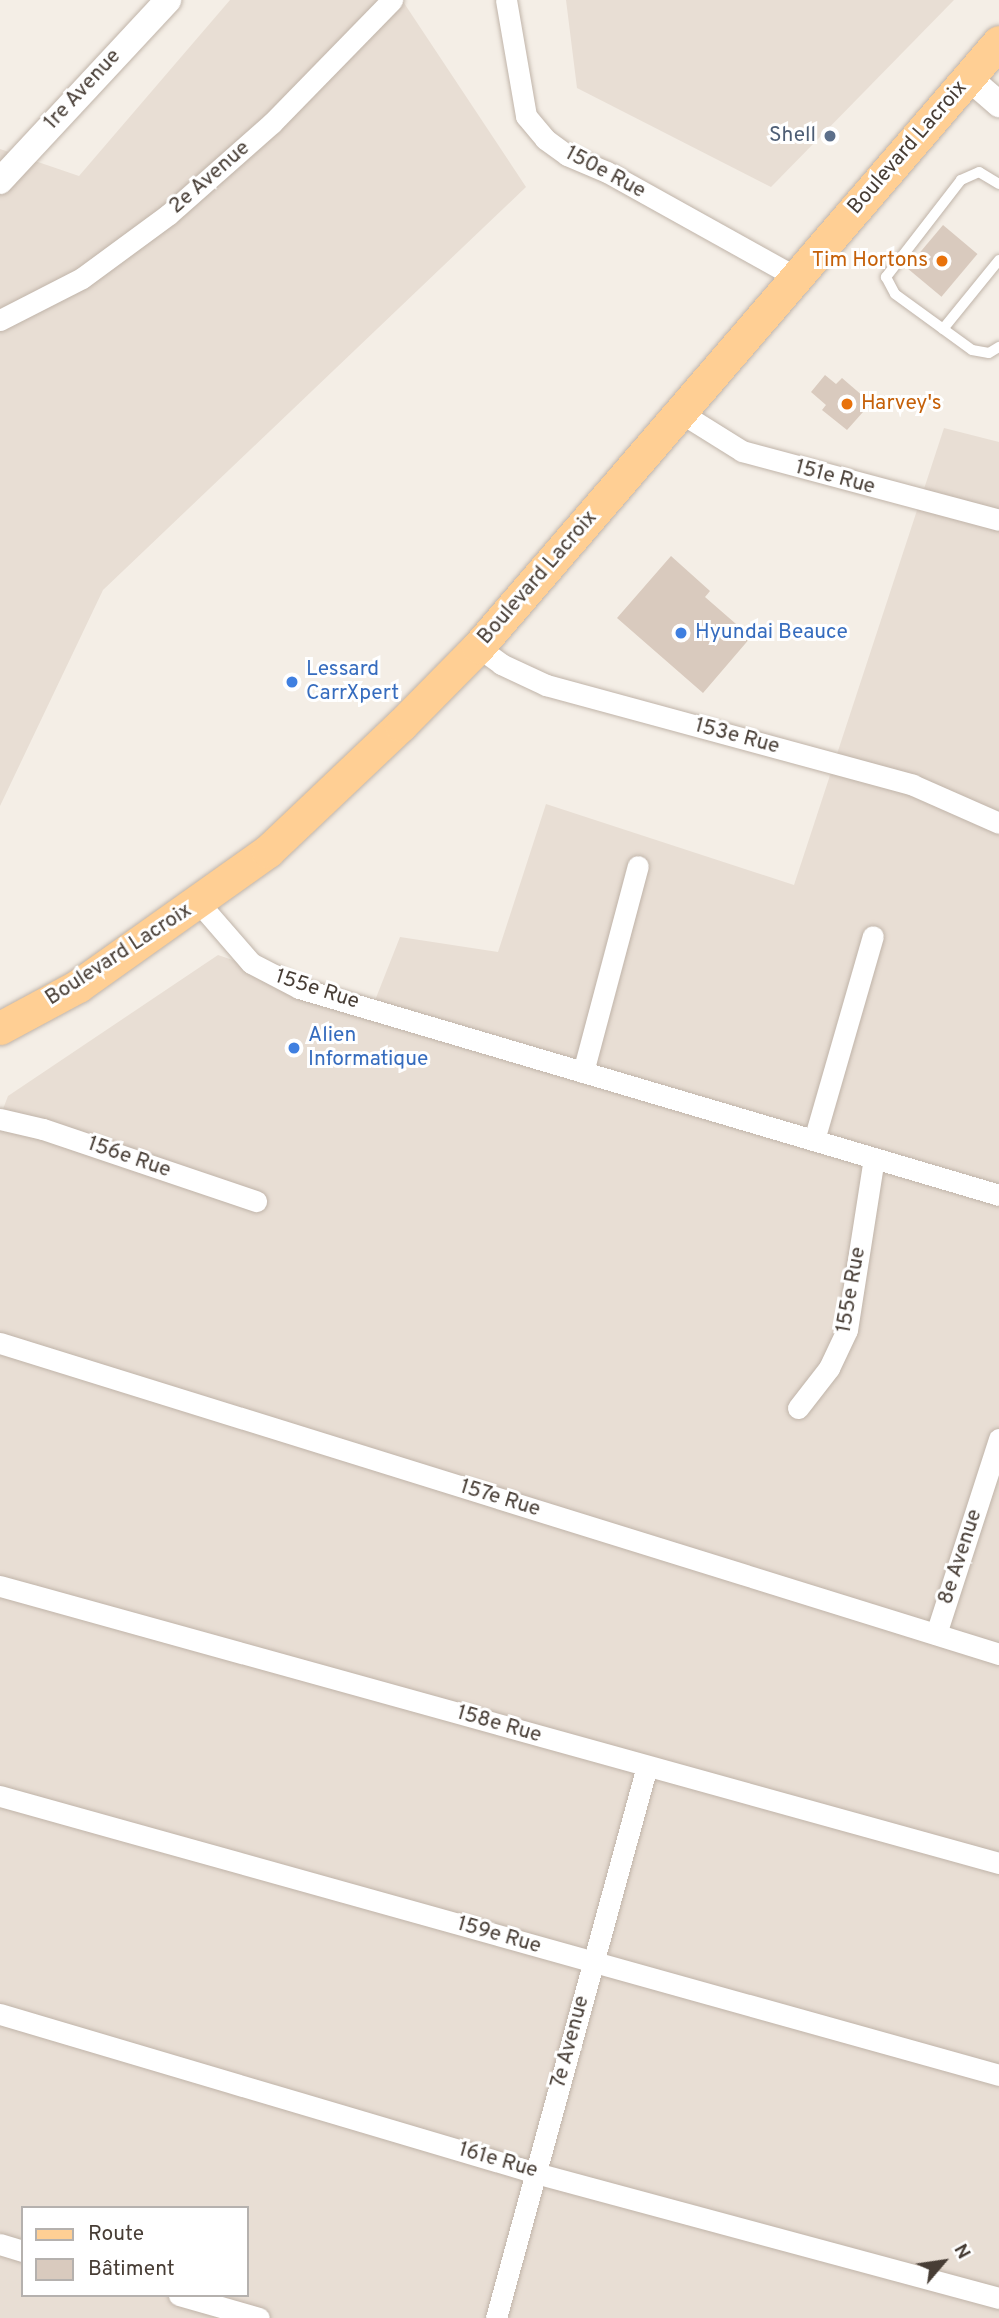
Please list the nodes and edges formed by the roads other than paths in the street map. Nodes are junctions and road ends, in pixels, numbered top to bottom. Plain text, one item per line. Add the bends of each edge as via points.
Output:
1 (167, 0) edge
2 (392, 0) edge
3 (506, 0) edge
4 (999, 43) edge
5 (969, 78) junction
6 (999, 104) edge
7 (0, 181) edge
8 (999, 184) edge
9 (999, 260) edge
10 (796, 277) junction
11 (0, 320) edge
12 (943, 329) junction
13 (999, 347) edge
14 (681, 413) junction
15 (999, 520) edge
16 (478, 647) junction
17 (999, 823) edge
18 (638, 866) dead end
19 (200, 902) junction
20 (873, 936) dead end
21 (0, 1028) edge
22 (583, 1072) junction
23 (0, 1119) edge
24 (814, 1140) junction
25 (874, 1158) junction
26 (999, 1195) edge
27 (256, 1202) dead end
28 (0, 1343) edge
29 (798, 1408) dead end
30 (999, 1439) edge
31 (0, 1586) edge
32 (936, 1634) junction
33 (999, 1654) edge
34 (647, 1766) junction
35 (0, 1796) edge
36 (999, 1863) edge
37 (593, 1962) junction
38 (0, 2014) edge
39 (999, 2075) edge
40 (536, 2173) junction
41 (0, 2244) edge
42 (21, 2250) edge
43 (186, 2297) edge
44 (999, 2298) edge
45 (259, 2318) edge
46 (496, 2318) edge

1 - 7 street, 1re Avenue
2 - 11 street, 2e Avenue via 272,123 169,214 82,278
3 - 10 street, 150e Rue via 526,116 545,139
4 - 5 main road, Boulevard Lacroix
5 - 6 street
5 - 10 main road, Boulevard Lacroix
8 - 12 lane via 979,172 961,180 889,267 886,277 895,294
9 - 12 lane
10 - 14 main road, Boulevard Lacroix
12 - 13 lane via 972,350 989,354
14 - 15 street, 151e Rue via 741,451
14 - 16 main road, Boulevard Lacroix
16 - 17 street, 153e Rue via 501,664 546,685 913,785
16 - 19 main road, Boulevard Lacroix via 333,792 268,851
18 - 22 street
19 - 21 main road, Boulevard Lacroix via 78,986
19 - 22 street, 155e Rue via 238,951 268,975
20 - 24 street
22 - 24 street, 155e Rue
23 - 27 street, 156e Rue via 43,1129
24 - 25 street, 155e Rue
25 - 26 street, 155e Rue
25 - 29 street, 155e Rue via 847,1330 829,1368
28 - 32 street, 157e Rue
30 - 32 street, 8e Avenue
31 - 34 street, 158e Rue
32 - 33 street, 157e Rue
34 - 36 street, 158e Rue
34 - 37 street, 7e Avenue
35 - 37 street, 159e Rue
37 - 39 street, 159e Rue
37 - 40 street, 7e Avenue
38 - 40 street, 161e Rue
40 - 44 street, 161e Rue
40 - 46 street, 7e Avenue
41 - 42 street
43 - 45 street

